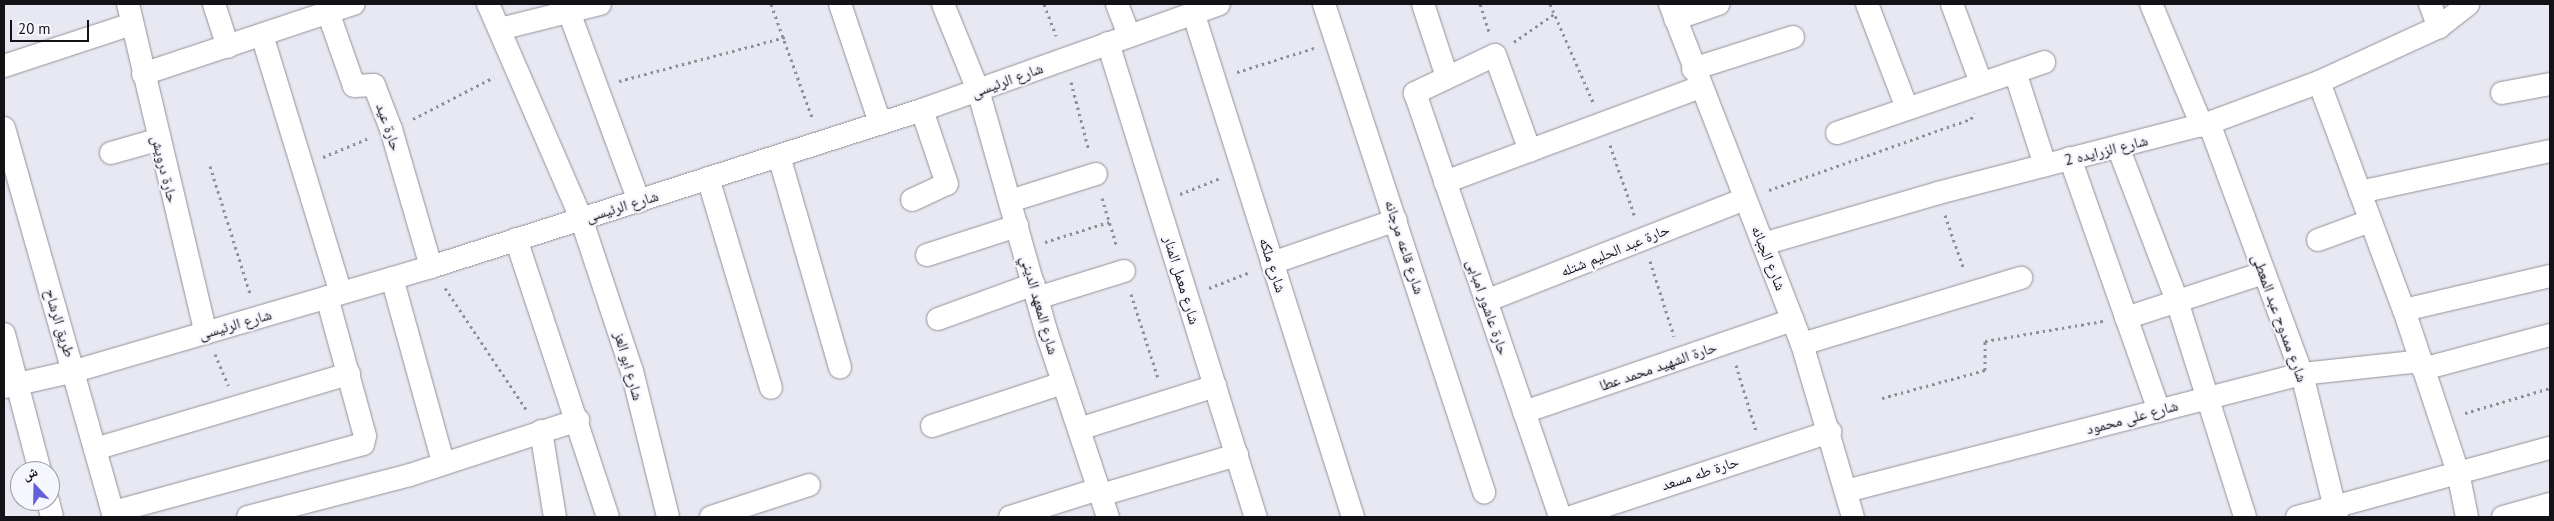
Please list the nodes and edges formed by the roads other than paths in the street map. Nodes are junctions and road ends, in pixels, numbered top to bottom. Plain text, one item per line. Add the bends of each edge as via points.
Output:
1 (214, 4) edge
2 (354, 4) edge
3 (488, 4) edge
4 (600, 4) edge
5 (840, 4) edge
6 (943, 4) edge
7 (1117, 4) edge
8 (1324, 4) edge
9 (1423, 4) edge
10 (1718, 4) edge
11 (1867, 4) edge
12 (1952, 4) edge
13 (2430, 4) edge
14 (2468, 4) edge
15 (2157, 5) edge
16 (1208, 7) edge
17 (1672, 11) edge
18 (328, 12) junction
19 (569, 12) junction
20 (130, 14) edge
21 (2439, 27) junction
22 (500, 29) junction
23 (262, 35) junction
24 (1129, 36) junction
25 (1793, 36) dead end
26 (1108, 43) junction
27 (228, 47) junction
28 (2044, 62) dead end
29 (4, 66) edge
30 (2015, 72) junction
31 (143, 74) junction
32 (1447, 77) junction
33 (1697, 78) junction
34 (2319, 82) junction
35 (1981, 83) junction
36 (2550, 84) edge
37 (978, 90) junction
38 (2502, 93) dead end
39 (1907, 108) junction
40 (922, 110) junction
41 (880, 123) junction
42 (2205, 124) junction
43 (4, 128) edge
44 (1837, 133) dead end
45 (157, 140) junction
46 (2118, 147) junction
47 (1530, 151) junction
48 (2550, 151) edge
49 (111, 153) dead end
50 (779, 156) junction
51 (2070, 158) junction
52 (2044, 165) junction
53 (1096, 174) road end
54 (708, 178) junction
55 (1445, 182) junction
56 (2360, 192) junction
57 (1745, 199) junction
58 (912, 200) dead end
59 (639, 201) junction
60 (1010, 201) junction
61 (581, 218) junction
62 (1396, 220) junction
63 (2370, 221) junction
64 (1017, 226) junction
65 (516, 240) junction
66 (2318, 240) dead end
67 (1763, 244) junction
68 (927, 255) dead end
69 (1272, 263) junction
70 (431, 267) junction
71 (1124, 271) road end
72 (2264, 274) junction
73 (2550, 276) edge
74 (392, 278) junction
75 (2021, 278) dead end
76 (1035, 291) junction
77 (334, 295) junction
78 (1486, 301) junction
79 (2176, 301) junction
80 (2404, 310) junction
81 (2126, 318) junction
82 (938, 319) dead end
83 (1793, 320) junction
84 (206, 333) junction
85 (4, 334) edge
86 (2550, 335) edge
87 (1802, 344) junction
88 (2422, 365) junction
89 (840, 367) dead end
90 (75, 371) junction
91 (349, 374) junction
92 (2302, 374) junction
93 (1063, 383) junction
94 (10, 385) edge
95 (1215, 386) junction
96 (771, 388) dead end
97 (2208, 397) junction
98 (2159, 411) junction
99 (1524, 412) junction
100 (578, 420) junction
101 (932, 426) dead end
102 (1079, 429) junction
103 (541, 431) junction
104 (1830, 432) junction
105 (2550, 448) edge
106 (95, 449) junction
107 (1237, 455) junction
108 (37, 461) edge
109 (443, 462) junction
110 (2458, 472) junction
111 (809, 484) dead end
112 (1846, 491) junction
113 (1100, 492) junction
114 (1484, 492) dead end
115 (2550, 504) edge
116 (2336, 512) edge
117 (113, 515) edge
118 (248, 517) edge
119 (555, 517) edge
120 (608, 517) edge
121 (668, 517) edge
122 (711, 517) edge
123 (1010, 517) edge
124 (1108, 517) edge
125 (1256, 517) edge
126 (1353, 517) edge
127 (1560, 517) edge
128 (1571, 517) edge
129 (1853, 517) edge
130 (2245, 517) edge
131 (2297, 517) edge
132 (2467, 517) edge
133 (2503, 517) edge

1 - 27 street
2 - 18 street
3 - 22 street, شارع ابو العز
4 - 19 street
5 - 41 street
6 - 37 street
7 - 24 street
8 - 62 street, شارع قاعه مرجانه
9 - 32 street
10 - 17 street
11 - 39 street
12 - 35 street
13 - 21 street
14 - 21 street, شارع الزرايده 2
15 - 42 street, شارع ممدوح عبد المعطى
16 - 24 street, شارع الرئيسى
16 - 69 street, شارع ملكه via 1215,79
17 - 33 street, شارع الجبانه
18 - 23 street
18 - 70 street, حارة عيد via 354,86 374,85 391,129
19 - 22 street
19 - 59 street
20 - 29 street
20 - 31 street, حارة درويش
21 - 34 street, شارع الزرايده 2
22 - 61 street, شارع ابو العز
23 - 27 street
23 - 77 street via 302,165
24 - 26 street, شارع الرئيسى
25 - 33 street
26 - 37 street, شارع الرئيسى
26 - 95 street, شارع معمل المنار
27 - 31 street
28 - 30 street
30 - 35 street
30 - 52 street
31 - 45 street, حارة درويش
32 - 47 street via 1495,55
32 - 55 street, حارة عاشور امبابى via 1416,91 1415,98
33 - 47 street via 1602,124
33 - 57 street, شارع الجبانه
34 - 42 street, شارع الزرايده 2
34 - 56 street
35 - 39 street
36 - 38 street
37 - 40 street, شارع الرئيسى
37 - 60 street, شارع المعهد الديني
39 - 44 street
40 - 41 street, شارع الرئيسى
40 - 58 street via 947,184
41 - 50 street, شارع الرئيسى
42 - 46 street, شارع الزرايده 2
42 - 72 street, شارع ممدوح عبد المعطى
43 - 90 street, طريق الرشاح
45 - 49 street
45 - 84 street, حارة درويش
46 - 51 street, شارع الزرايده 2
46 - 79 street
47 - 55 street
48 - 56 street
50 - 54 street, شارع الرئيسى
50 - 89 street
51 - 52 street, شارع الزرايده 2
51 - 81 street
52 - 67 street, شارع الزرايده 2
53 - 60 street
54 - 59 street, شارع الرئيسى
54 - 96 street
55 - 78 street, حارة عاشور امبابى
56 - 63 street
57 - 67 street, شارع الجبانه
57 - 78 street, حارة عبد الحليم شتله
59 - 61 street, شارع الرئيسى
60 - 64 street, شارع المعهد الديني
61 - 65 street, شارع الرئيسى
61 - 121 street, شارع ابو العز via 631,367
62 - 69 street
62 - 114 street, شارع قاعه مرجانه
63 - 66 street
63 - 80 street
64 - 68 street
64 - 76 street, شارع المعهد الديني
65 - 70 street, شارع الرئيسى
65 - 100 street
67 - 83 street, شارع الجبانه
69 - 126 street, شارع ملكه
70 - 74 street, شارع الرئيسى
71 - 76 street
72 - 79 street
72 - 92 street, شارع ممدوح عبد المعطى
73 - 80 street
74 - 77 street, شارع الرئيسى
74 - 109 street
75 - 87 street
76 - 82 street
76 - 93 street, شارع المعهد الديني
77 - 84 street, شارع الرئيسى
77 - 91 street
78 - 99 street, حارة عاشور امبابى
79 - 81 street
79 - 97 street
80 - 88 street
81 - 98 street
83 - 87 street, شارع الجبانه
83 - 99 street, حارة الشهيد محمد عطا
84 - 90 street, شارع الرئيسى
85 - 94 street
86 - 88 street, شارع على محمود
87 - 104 street, شارع الجبانه
88 - 92 street, شارع على محمود
88 - 110 street
90 - 94 street, شارع الرئيسى
90 - 106 street, طريق الرشاح
91 - 106 street
91 - 117 street via 365,436 361,446
92 - 97 street, شارع على محمود
92 - 116 street, شارع ممدوح عبد المعطى
93 - 101 street
93 - 102 street, شارع المعهد الديني
94 - 108 street
95 - 102 street
95 - 107 street, شارع معمل المنار
97 - 98 street, شارع على محمود
97 - 130 street
98 - 112 street, شارع على محمود
99 - 127 street, حارة عاشور امبابى
100 - 103 street
100 - 120 street
102 - 113 street, شارع المعهد الديني
103 - 109 street
103 - 119 street
104 - 112 street, شارع الجبانه
104 - 128 street, حارة طه مسعد
105 - 110 street
106 - 117 street, طريق الرشاح
107 - 113 street
107 - 125 street, شارع معمل المنار
109 - 118 street via 410,475
110 - 116 street
110 - 132 street
111 - 122 street
112 - 129 street, شارع الجبانه
113 - 123 street
113 - 124 street, شارع المعهد الديني
115 - 133 street
116 - 131 street

